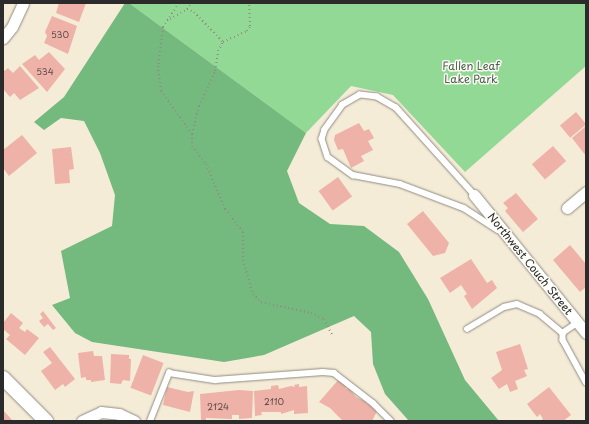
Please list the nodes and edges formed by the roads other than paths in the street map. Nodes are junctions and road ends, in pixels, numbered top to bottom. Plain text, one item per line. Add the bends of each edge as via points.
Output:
1 (23, 3) edge
2 (3, 38) edge
3 (586, 192) edge
4 (474, 195) joint
5 (567, 208) dead end
6 (506, 235) junction
7 (578, 323) junction
8 (467, 330) dead end
9 (563, 333) junction
10 (586, 333) edge
11 (3, 378) edge
12 (586, 382) edge
13 (387, 419) edge
14 (46, 421) edge
15 (82, 421) edge
16 (134, 421) edge
17 (150, 421) edge

1 - 2 street via 12,27
3 - 5 street
4 - 6 street, Northwest Couch Street
4 - 6 lane via 396,108 377,97 360,95 354,98 343,105 325,130 322,139 328,157 353,175 400,184 464,208
6 - 7 street, Northwest Couch Street
7 - 9 lane
7 - 10 street, Northwest Couch Street
8 - 9 lane via 504,307 517,304 540,314
9 - 12 lane via 567,349
11 - 14 street
13 - 17 lane via 334,373 215,380 169,373
15 - 16 street via 101,412 119,414

